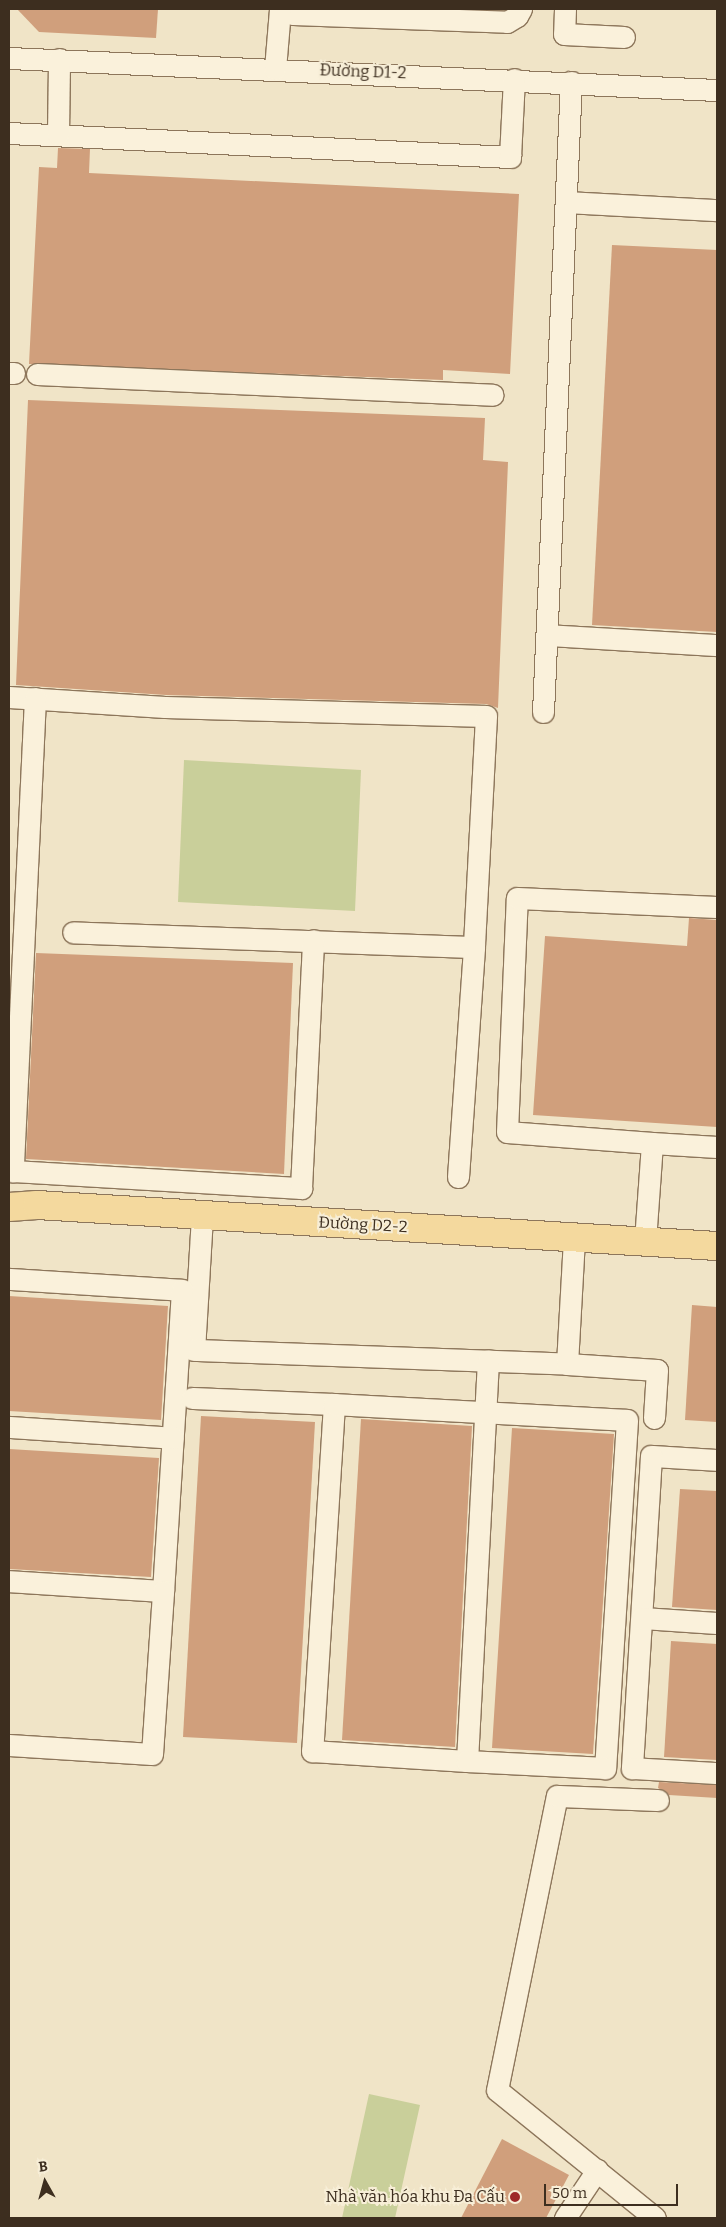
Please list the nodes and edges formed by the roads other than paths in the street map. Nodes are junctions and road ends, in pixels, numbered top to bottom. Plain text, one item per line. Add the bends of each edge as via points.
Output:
1 (281, 9) edge
2 (520, 9) edge
3 (565, 9) edge
4 (624, 37) dead end
5 (9, 58) edge
6 (60, 59) junction
7 (275, 69) junction
8 (514, 79) junction
9 (570, 82) junction
10 (717, 90) edge
11 (9, 133) edge
12 (58, 134) junction
13 (567, 202) junction
14 (717, 210) edge
15 (37, 374) dead end
16 (492, 395) dead end
17 (547, 634) junction
18 (717, 645) edge
19 (9, 697) edge
20 (35, 698) junction
21 (543, 712) dead end
22 (717, 907) edge
23 (73, 932) dead end
24 (313, 940) junction
25 (474, 946) junction
26 (652, 1143) junction
27 (717, 1147) edge
28 (458, 1177) dead end
29 (9, 1207) edge
30 (202, 1216) junction
31 (574, 1237) junction
32 (645, 1241) junction
33 (717, 1246) edge
34 (9, 1278) edge
35 (488, 1361) junction
36 (566, 1364) junction
37 (192, 1398) dead end
38 (334, 1404) junction
39 (485, 1412) junction
40 (654, 1418) dead end
41 (9, 1427) edge
42 (173, 1438) junction
43 (717, 1460) edge
44 (9, 1581) edge
45 (163, 1591) junction
46 (642, 1618) junction
47 (717, 1623) edge
48 (9, 1744) edge
49 (467, 1761) junction
50 (717, 1773) edge
51 (658, 1800) dead end
52 (596, 2170) junction
53 (565, 2218) edge
54 (655, 2218) edge

1 - 2 street via 293,14 507,22 518,16
1 - 7 street
3 - 4 street via 564,34
5 - 6 street, Đường D1-2
6 - 7 street, Đường D1-2
6 - 12 street
7 - 8 street, Đường D1-2
8 - 9 street, Đường D1-2
8 - 12 street via 510,157
9 - 10 street, Đường D1-2
9 - 13 street
11 - 12 street
13 - 14 street
13 - 17 street
15 - 16 street
17 - 18 street
17 - 21 street
19 - 20 street
20 - 24 street via 12,1171 300,1188
20 - 25 street via 165,706 486,716
22 - 26 street via 517,898 507,1132
23 - 24 street
24 - 25 street
25 - 28 street
26 - 27 street
26 - 32 street
29 - 30 main road, Đường D2-2 via 37,1205
30 - 31 main road, Đường D2-2
30 - 35 street via 194,1350
31 - 32 main road, Đường D2-2
31 - 36 street
32 - 33 main road, Đường D2-2
34 - 42 street via 182,1290
35 - 36 street
35 - 39 street
36 - 40 street via 657,1370
37 - 38 street
38 - 39 street
38 - 49 street via 312,1751
39 - 49 street
39 - 49 street via 627,1420 606,1768
41 - 42 street
42 - 45 street
43 - 46 street via 651,1456
44 - 45 street
45 - 48 street via 152,1754
46 - 47 street
46 - 50 street via 632,1768
51 - 52 street via 557,1796 497,2090
52 - 53 street
52 - 54 street

